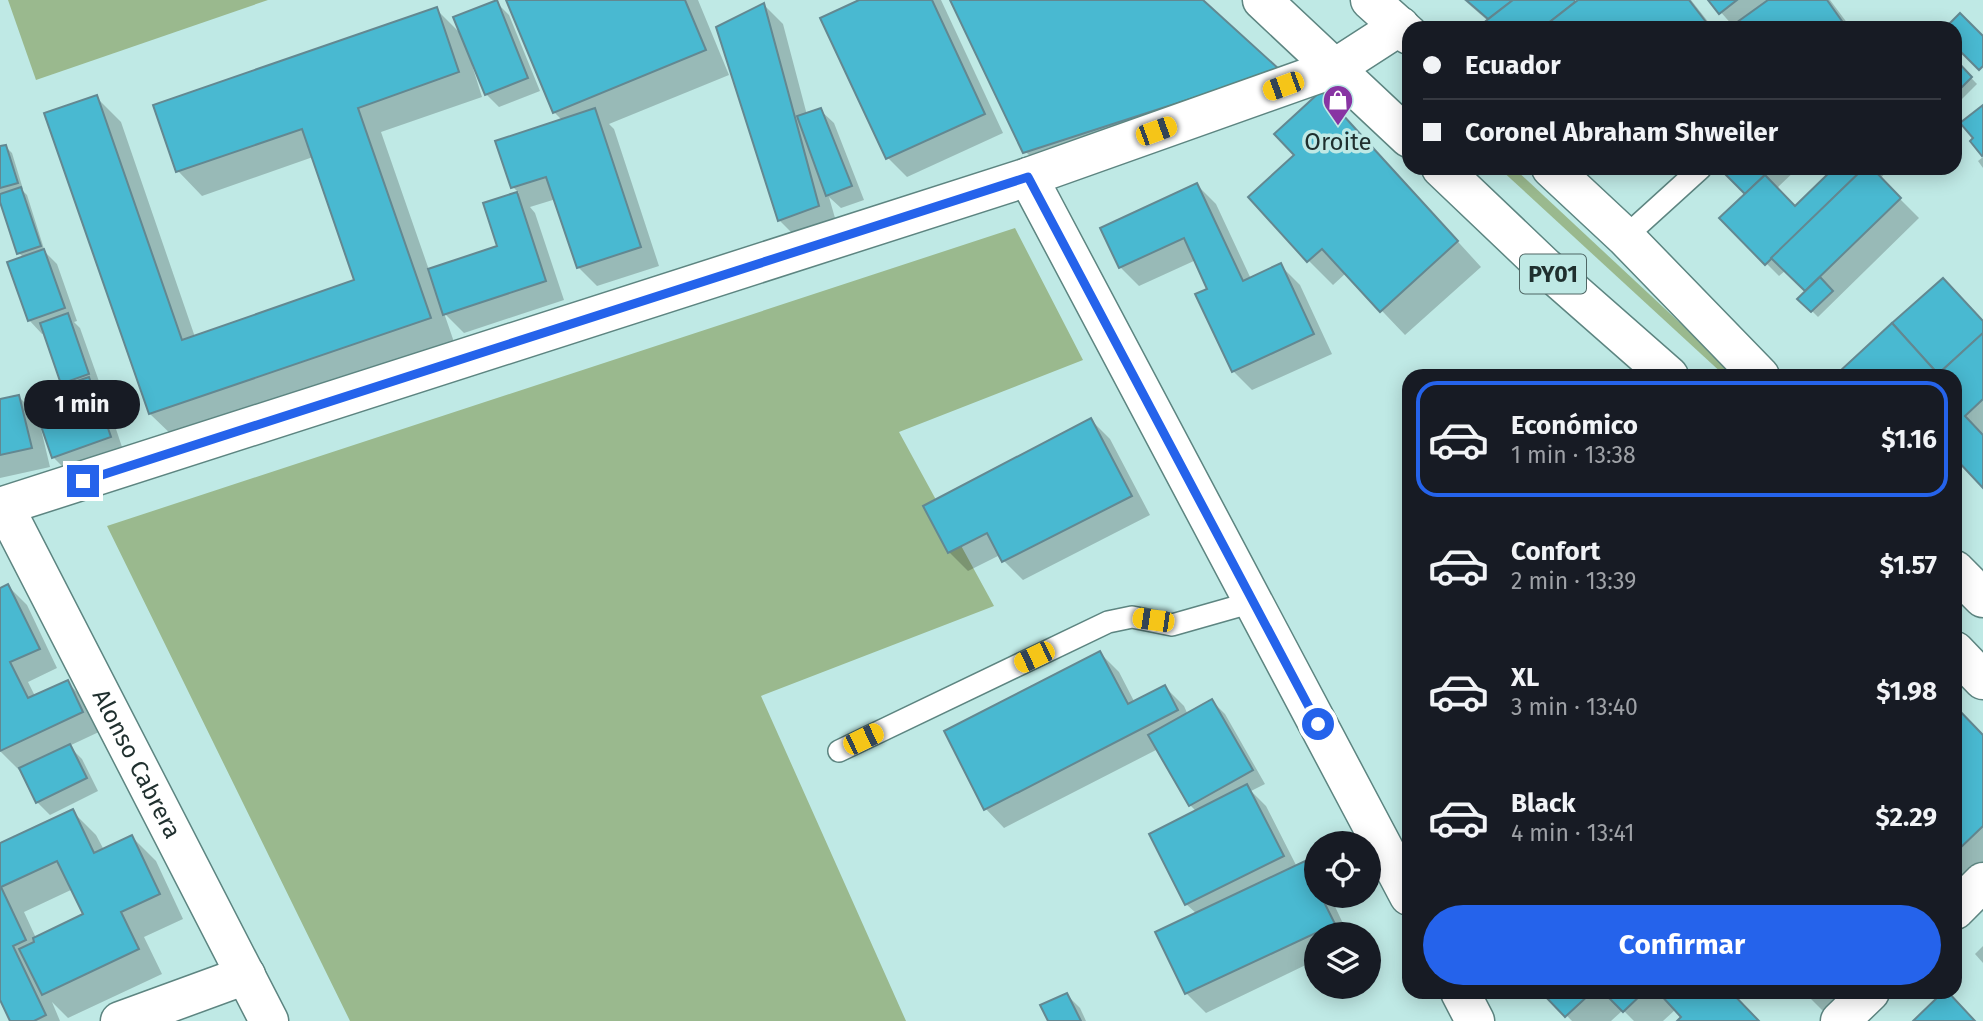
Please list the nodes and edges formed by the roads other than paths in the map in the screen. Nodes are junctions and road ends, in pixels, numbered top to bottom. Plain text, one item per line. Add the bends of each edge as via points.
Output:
1 (1262, 0) edge
2 (1370, 0) edge
3 (1402, 29) edge
4 (1402, 32) edge
5 (1335, 68) junction
6 (1402, 131) edge
7 (1448, 175) edge
8 (1559, 175) edge
9 (1693, 175) edge
10 (1028, 177) junction
11 (1625, 237) junction
12 (1661, 369) edge
13 (1753, 369) edge
14 (2, 507) edge
15 (1962, 577) edge
16 (1983, 598) edge
17 (1253, 602) junction
18 (1962, 658) edge
19 (1983, 680) edge
20 (839, 751) dead end
21 (1983, 882) edge
22 (1402, 883) edge
23 (1962, 903) edge
24 (246, 975) junction
25 (1464, 999) edge
26 (1863, 999) edge
27 (120, 1021) edge
28 (269, 1021) edge
29 (1475, 1021) edge
30 (1840, 1021) edge

1 - 5 main road
2 - 3 main road
4 - 5 main road
5 - 6 main road
5 - 10 main road
7 - 12 main road, PY01
8 - 11 main road
9 - 11 lane
10 - 14 main road
10 - 17 main road
11 - 13 main road
14 - 24 main road, Alonso Cabrera
15 - 16 main road
17 - 20 lane via 1172,625 1132,617 1108,622
17 - 22 main road
18 - 19 main road
21 - 23 main road
24 - 27 main road
24 - 28 main road, Alonso Cabrera
25 - 29 main road
26 - 30 main road

